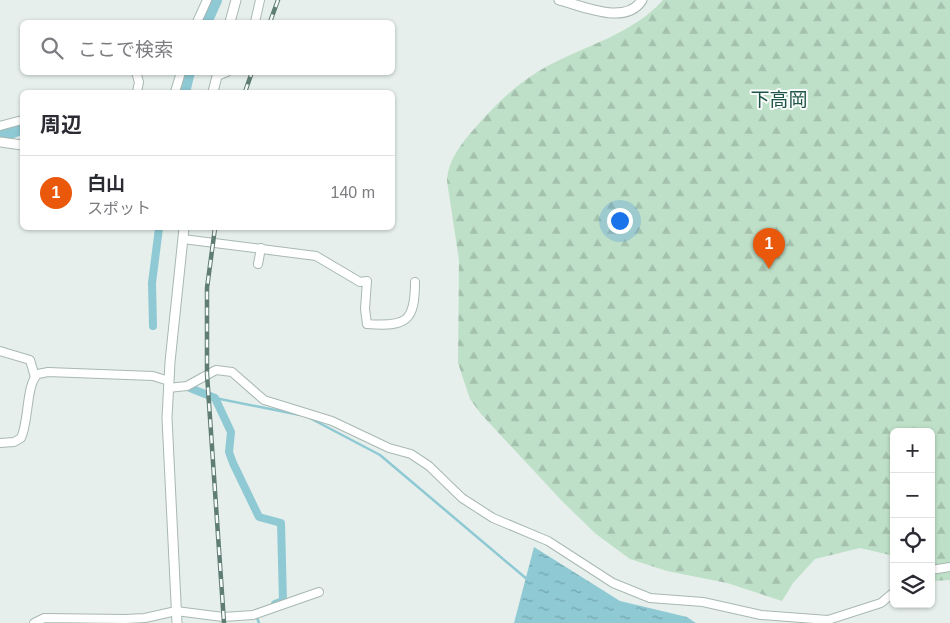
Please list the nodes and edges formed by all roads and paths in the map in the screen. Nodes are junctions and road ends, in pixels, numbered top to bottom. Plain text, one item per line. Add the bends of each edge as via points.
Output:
1 (207, 0) edge
2 (236, 0) edge
3 (260, 0) edge
4 (559, 0) edge
5 (642, 0) edge
6 (198, 20) edge
7 (231, 20) edge
8 (255, 20) edge
9 (137, 75) edge
10 (180, 75) edge
11 (218, 75) edge
12 (137, 90) edge
13 (176, 90) edge
14 (214, 90) edge
15 (20, 121) edge
16 (0, 126) edge
17 (0, 142) edge
18 (20, 145) edge
19 (184, 230) edge
20 (182, 239) junction
21 (261, 248) junction
22 (258, 264) dead end
23 (415, 282) dead end
24 (0, 351) edge
25 (35, 377) junction
26 (168, 385) junction
27 (0, 443) edge
28 (950, 567) edge
29 (935, 569) edge
30 (319, 592) dead end
31 (890, 595) edge
32 (176, 612) junction
33 (34, 623) edge
34 (177, 623) edge

1 - 6 street
2 - 7 street
3 - 8 street
4 - 5 street via 619,14 630,12
9 - 12 street
10 - 13 street
11 - 14 street
15 - 16 street
17 - 18 street
19 - 20 street
20 - 21 street
20 - 26 street
21 - 22 street
21 - 23 street via 316,256 360,282 367,280 367,324 403,321 412,314
24 - 25 street via 30,360
25 - 26 street via 48,372 153,376
25 - 27 street via 21,438
26 - 31 street via 187,386 216,370 232,372 264,400 332,422 389,448 411,454 429,466 462,498 493,518 548,541 613,583 650,598 703,602 761,615 828,620 881,603
26 - 32 street
28 - 29 street
30 - 32 street via 255,614 224,617
32 - 33 street via 125,619 44,618
32 - 34 street

